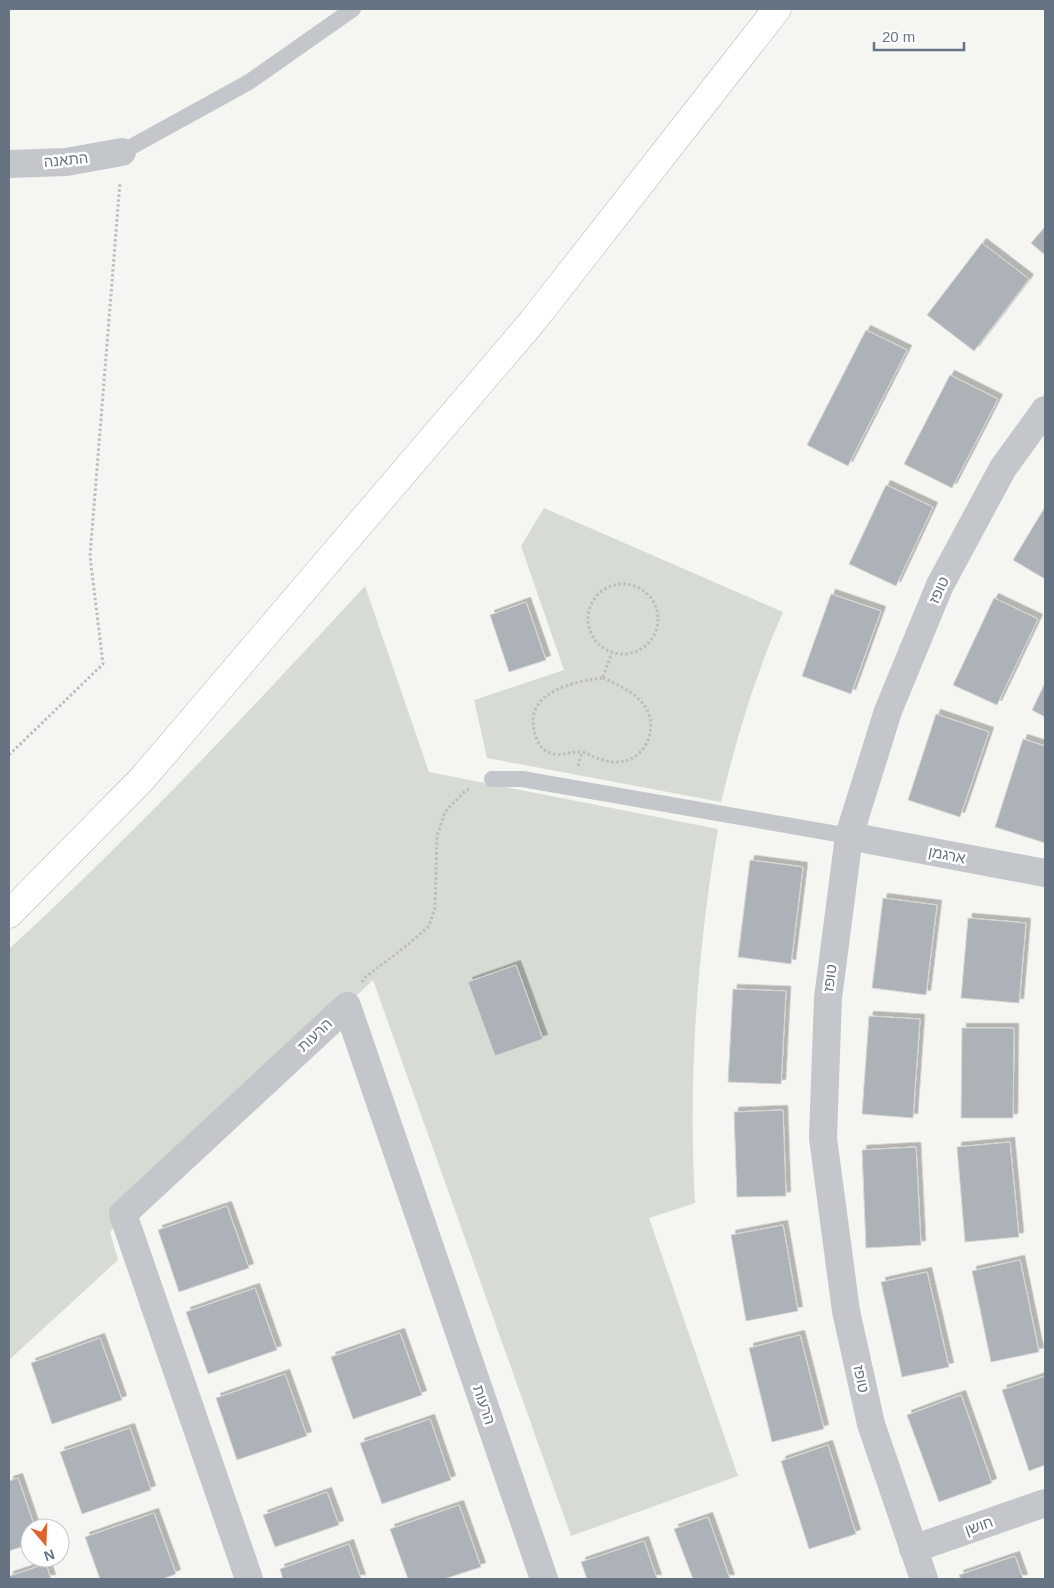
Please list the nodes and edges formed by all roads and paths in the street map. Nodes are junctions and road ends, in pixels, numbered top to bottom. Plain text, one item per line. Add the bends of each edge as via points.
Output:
1 (353, 9) edge
2 (777, 9) edge
3 (122, 152) junction
4 (9, 164) edge
5 (1045, 410) edge
6 (612, 652) junction
7 (603, 678) junction
8 (9, 754) edge
9 (492, 779) joint
10 (849, 836) junction
11 (1045, 873) edge
12 (9, 914) edge
13 (347, 1006) junction
14 (1045, 1503) edge
15 (913, 1549) junction
16 (249, 1579) edge
17 (544, 1579) edge
18 (924, 1579) edge

1 - 3 lane via 249,82
2 - 12 main road via 532,322 142,779
3 - 4 street, התאנה via 66,162
3 - 8 path via 90,556 103,664
5 - 10 street, טופז via 1003,468 940,585 888,711
6 - 6 path via 598,644 589,630 587,619 591,603 611,586 628,584 638,587 656,607 656,629 648,643 639,649 623,654
6 - 7 path
7 - 7 path via 567,684 538,704 532,714 533,727 536,739 546,752 558,755 582,752 618,762 631,759 644,750 651,728 645,706 616,683
9 - 10 lane via 522,779
9 - 13 path via 465,791 445,812 437,836 436,908 428,926 364,978
10 - 11 street, ארגמן
10 - 15 street, טופז via 828,998 823,1138 846,1311 869,1415
13 - 16 street, הרעות via 123,1214
13 - 17 street, הרעות
14 - 15 street, חושן
15 - 18 street, טופז

